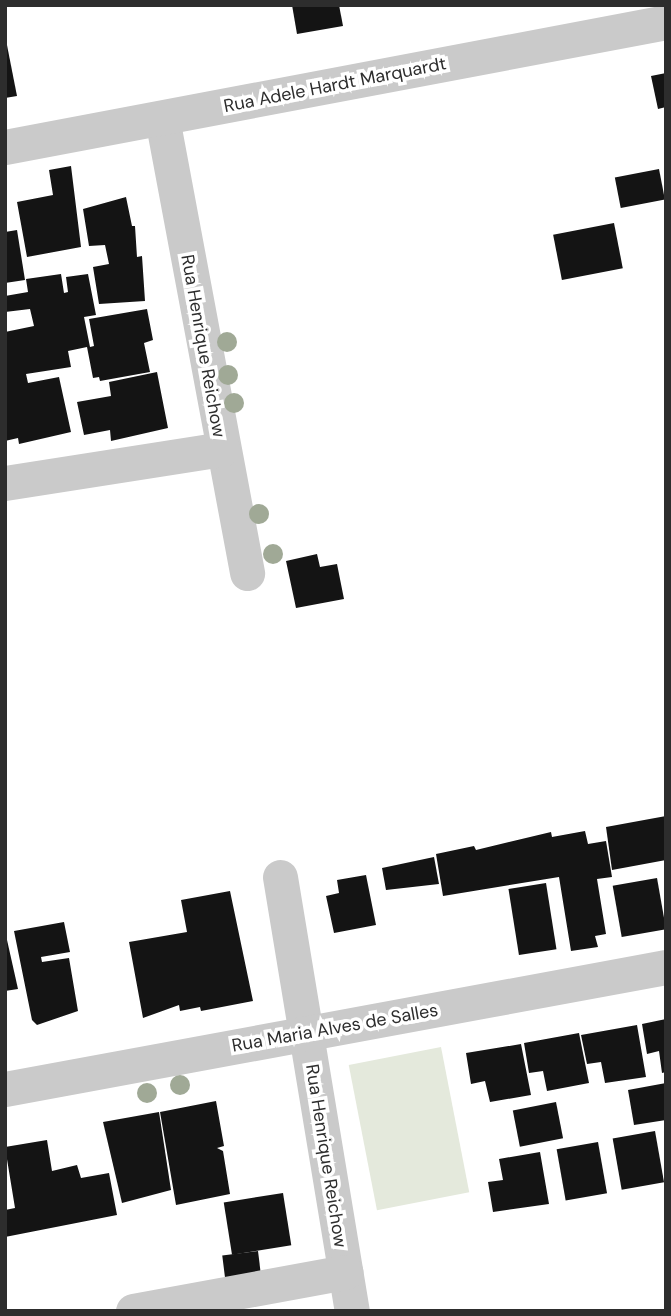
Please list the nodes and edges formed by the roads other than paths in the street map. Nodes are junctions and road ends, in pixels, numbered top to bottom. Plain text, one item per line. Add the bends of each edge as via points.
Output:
1 (666, 22) edge
2 (162, 118) junction
3 (5, 147) edge
4 (222, 449) junction
5 (5, 483) edge
6 (247, 573) dead end
7 (279, 877) dead end
8 (666, 967) edge
9 (306, 1033) junction
10 (5, 1089) edge
11 (345, 1272) junction
12 (134, 1311) edge
13 (352, 1311) edge

1 - 2 street, Rua Adele Hardt Marquardt
2 - 3 street, Rua Adele Hardt Marquardt
2 - 4 street, Rua Henrique Reichow
4 - 5 street
4 - 6 street, Rua Henrique Reichow
7 - 9 street, Rua Henrique Reichow
8 - 9 street, Rua Maria Alves de Salles
9 - 10 street, Rua Maria Alves de Salles
9 - 11 street, Rua Henrique Reichow
11 - 12 street
11 - 13 street, Rua Henrique Reichow

